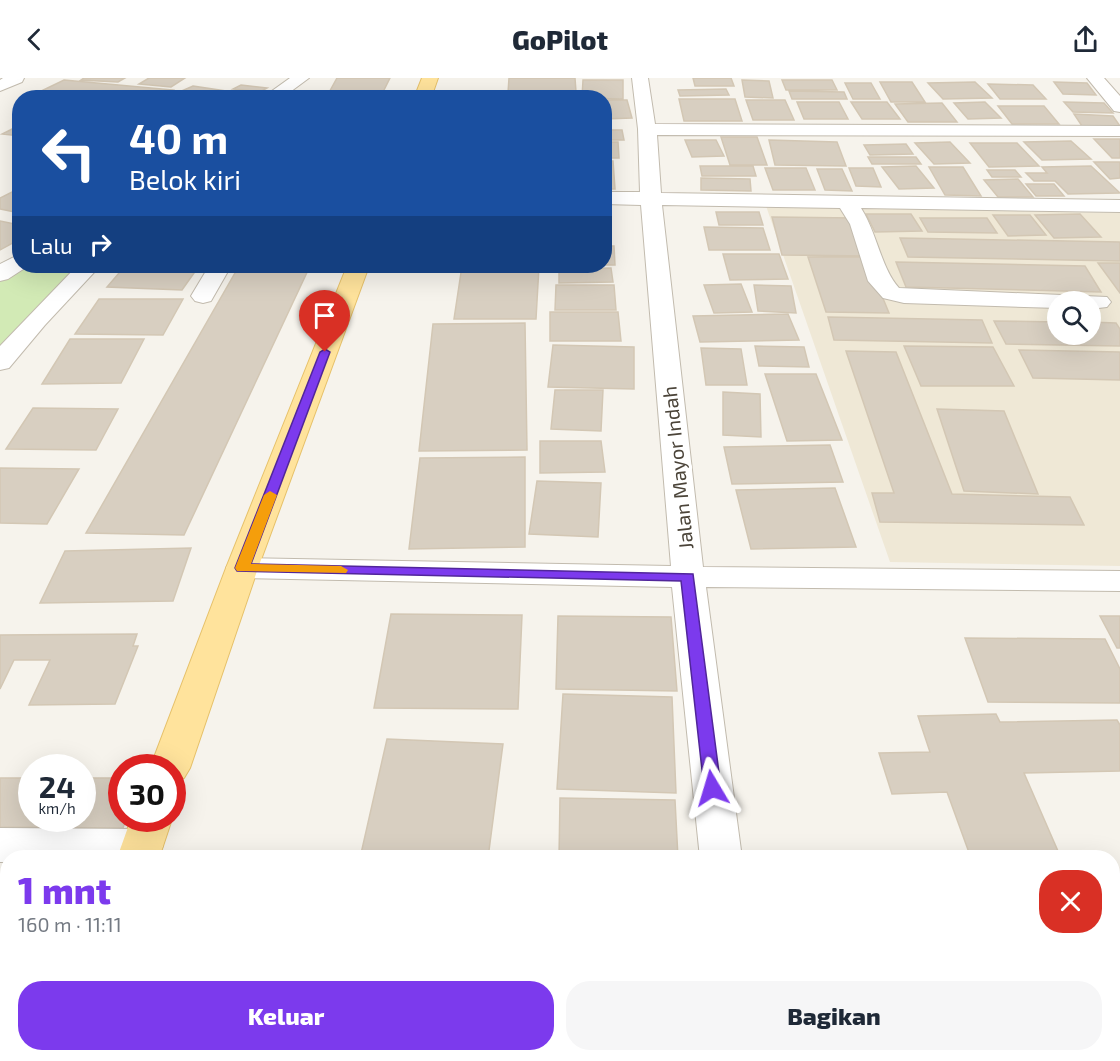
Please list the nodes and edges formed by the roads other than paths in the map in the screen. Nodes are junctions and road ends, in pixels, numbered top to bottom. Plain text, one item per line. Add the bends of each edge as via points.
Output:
1 (16, 78) edge
2 (301, 78) edge
3 (640, 78) edge
4 (1095, 78) edge
5 (0, 86) edge
6 (282, 90) edge
7 (1120, 106) edge
8 (647, 129) junction
9 (1120, 131) edge
10 (612, 198) edge
11 (651, 199) junction
12 (847, 202) junction
13 (1120, 206) edge
14 (82, 273) edge
15 (216, 273) edge
16 (355, 273) edge
17 (203, 296) dead end
18 (1047, 300) edge
19 (0, 362) edge
20 (242, 568) junction
21 (688, 577) junction
22 (1120, 581) edge
23 (175, 754) edge
24 (144, 841) edge
25 (0, 845) edge
26 (720, 850) edge

1 - 5 street
2 - 6 street
3 - 8 street, Jalan Mayor Indah
4 - 7 street
8 - 9 street
8 - 11 street, Jalan Mayor Indah
10 - 11 street
11 - 12 street
11 - 21 street, Jalan Mayor Indah
12 - 13 street
12 - 18 street via 861,224 880,281 891,293
14 - 19 street
15 - 17 street
16 - 20 main road
20 - 21 street
20 - 23 main road
21 - 22 street
21 - 26 street, Jalan Mayor Indah
24 - 25 street

